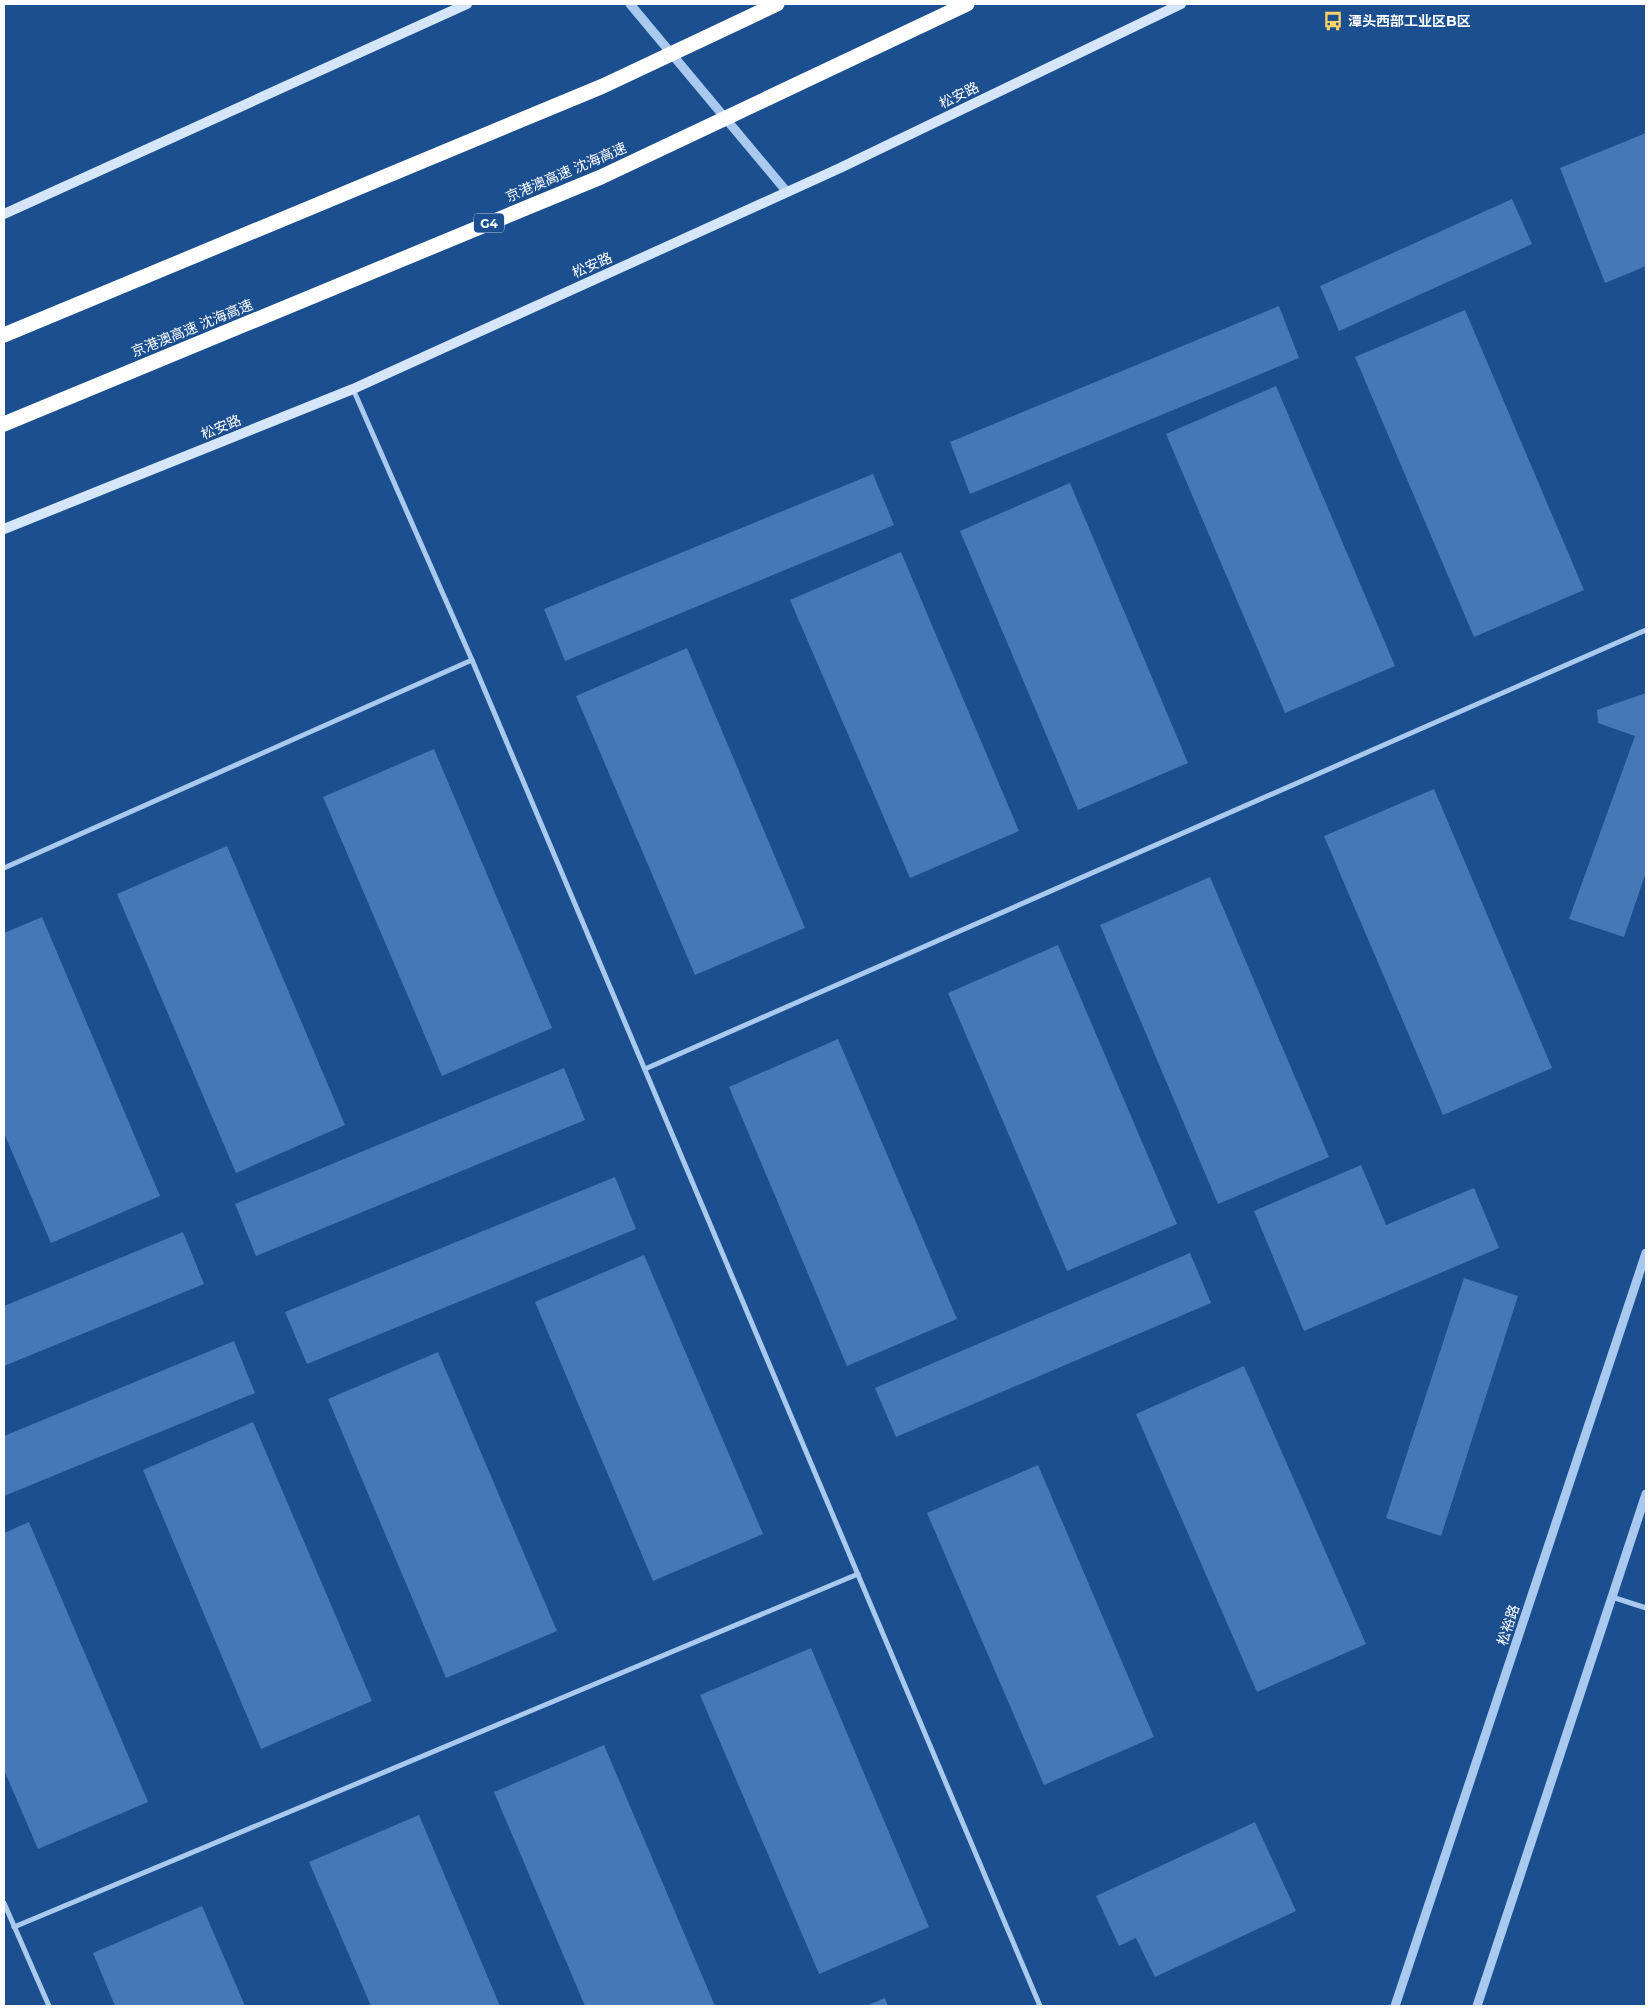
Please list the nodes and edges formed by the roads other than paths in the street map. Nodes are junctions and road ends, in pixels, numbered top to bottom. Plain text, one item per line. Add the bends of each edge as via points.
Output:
1 (467, 4) edge
2 (630, 4) edge
3 (776, 4) edge
4 (967, 4) edge
5 (1181, 4) edge
6 (787, 192) junction
7 (4, 214) edge
8 (4, 335) edge
9 (353, 389) junction
10 (4, 424) edge
11 (4, 529) edge
12 (1646, 630) edge
13 (472, 660) junction
14 (4, 868) edge
15 (645, 1069) junction
16 (1646, 1253) edge
17 (1646, 1494) edge
18 (858, 1574) junction
19 (1612, 1597) junction
20 (1646, 1608) edge
21 (4, 1902) edge
22 (14, 1927) junction
23 (49, 2006) edge
24 (1040, 2006) edge
25 (1395, 2006) edge
26 (1478, 2006) edge

1 - 7 main road
2 - 6 street
3 - 8 highway, bridge via 603,86
4 - 10 highway, 京港澳高速 沈海高速 / G4, bridge via 601,177
5 - 6 main road, 松安路
6 - 9 main road, 松安路
9 - 11 main road, 松安路
9 - 13 street
12 - 15 street
13 - 14 street
13 - 15 street
15 - 18 street
16 - 25 street, 松裕路
17 - 19 street
18 - 22 street
18 - 24 street
19 - 20 street
19 - 26 street
21 - 22 street
22 - 23 street

